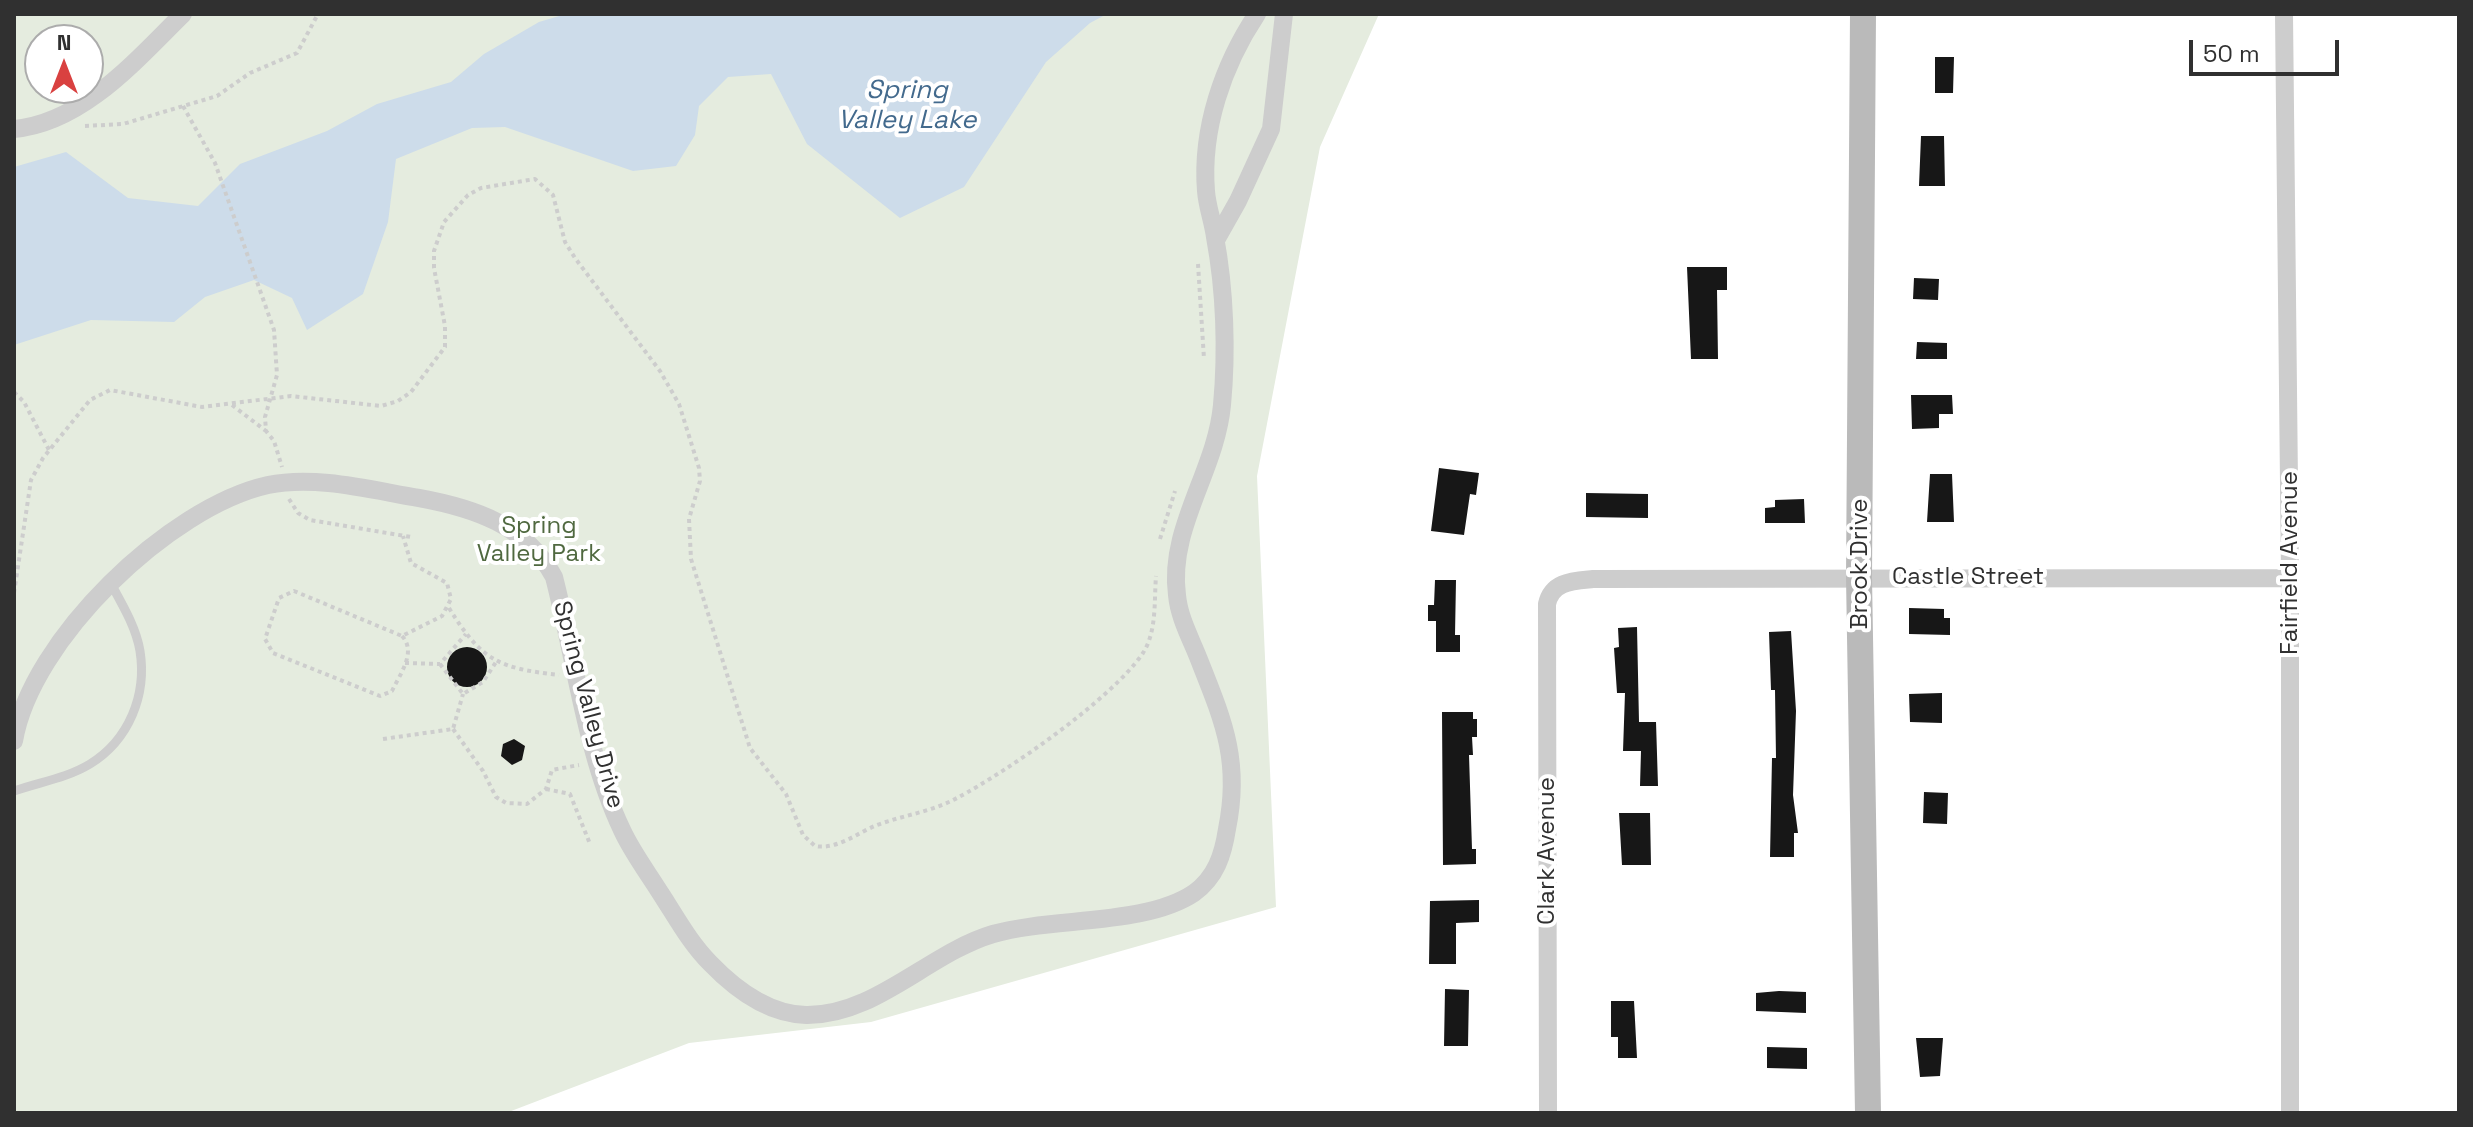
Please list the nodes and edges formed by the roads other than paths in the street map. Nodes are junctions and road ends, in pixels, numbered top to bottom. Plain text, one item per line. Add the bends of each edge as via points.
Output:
1 (183, 14) edge
2 (1257, 14) edge
3 (1284, 14) edge
4 (1863, 14) edge
5 (2284, 14) edge
6 (14, 129) edge
7 (1216, 240) junction
8 (1859, 577) junction
9 (2290, 578) junction
10 (110, 582) junction
11 (1552, 590) joint
12 (14, 741) edge
13 (14, 791) edge
14 (1548, 1113) edge
15 (1868, 1113) edge
16 (2290, 1113) edge

1 - 6 street via 95,95 36,125
2 - 7 street, Spring Valley Drive via 1231,61 1207,147 1206,193
3 - 7 street via 1271,129
4 - 8 street, Brook Drive
5 - 9 street, Fairfield Avenue
7 - 10 street, Spring Valley Drive via 1222,408 1179,544 1177,595 1224,722 1235,775 1220,861 1195,892 1157,910 996,933 944,953 854,1007 785,1013 734,985 689,937 622,831 597,758 554,577 543,556 505,524 436,501 285,483 215,506
8 - 9 street, Castle Street
8 - 11 street, Castle Street via 1593,579
8 - 15 street, Brook Drive
9 - 16 street, Fairfield Avenue
10 - 12 street, Spring Valley Drive via 50,652 24,702
10 - 13 lane via 140,651 134,715 117,744 90,764
11 - 14 street, Clark Avenue via 1547,604

